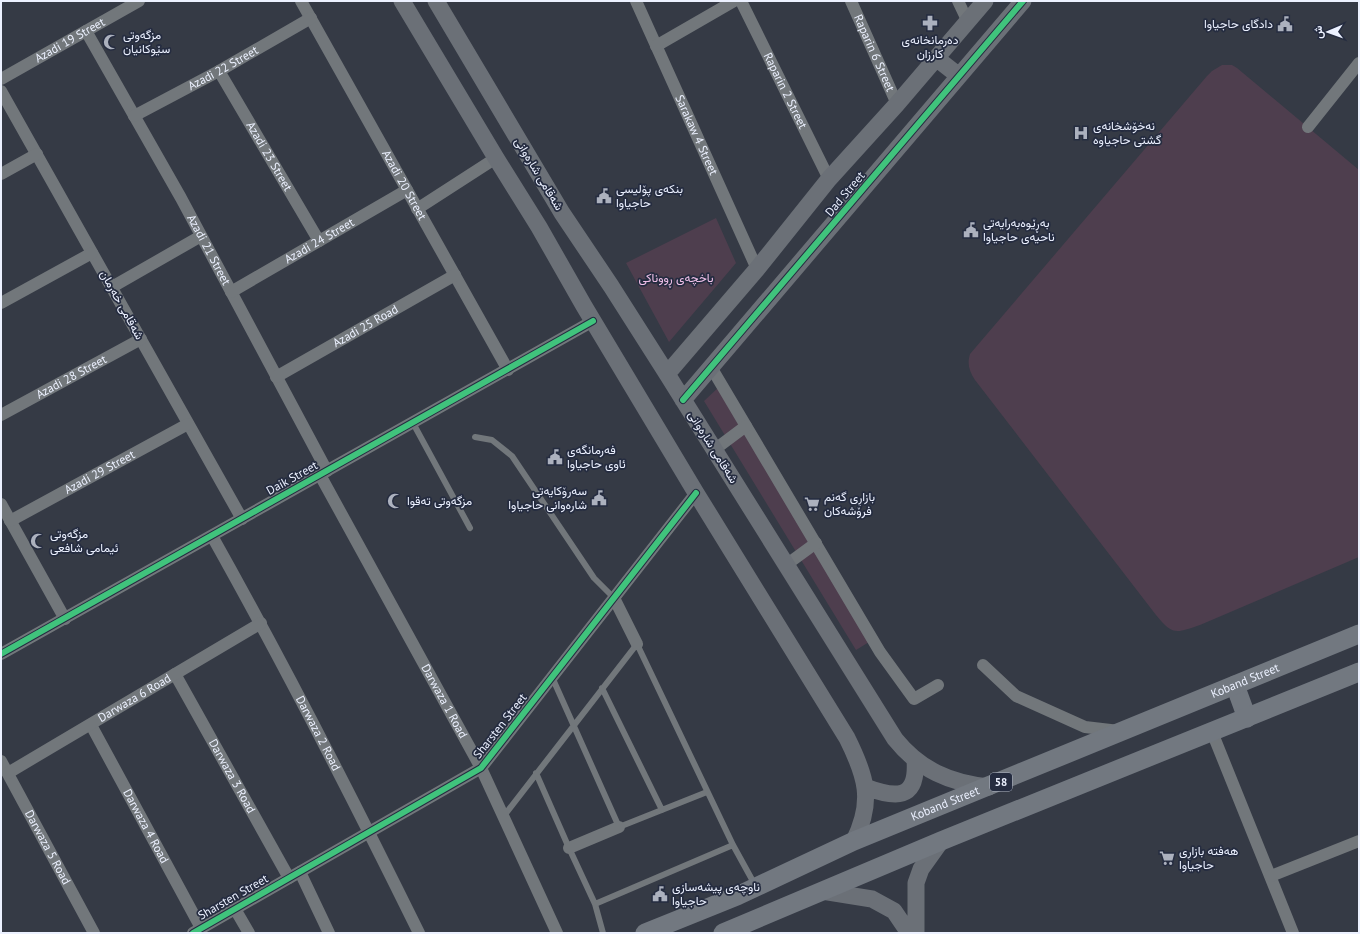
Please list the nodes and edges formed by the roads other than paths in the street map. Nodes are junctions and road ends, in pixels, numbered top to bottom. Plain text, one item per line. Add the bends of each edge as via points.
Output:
1 (139, 1) edge
2 (301, 1) edge
3 (402, 1) edge
4 (436, 1) edge
5 (636, 1) edge
6 (734, 1) edge
7 (741, 1) edge
8 (851, 1) edge
9 (958, 1) edge
10 (985, 1) edge
11 (1023, 1) edge
12 (311, 18) junction
13 (968, 22) junction
14 (86, 31) junction
15 (656, 46) junction
16 (936, 58) junction
17 (1359, 62) edge
18 (219, 71) junction
19 (959, 76) junction
20 (1, 79) edge
21 (1, 91) edge
22 (897, 104) junction
23 (134, 116) junction
24 (1308, 127) dead end
25 (37, 154) junction
26 (496, 158) junction
27 (1, 174) edge
28 (829, 180) junction
29 (407, 190) junction
30 (417, 209) junction
31 (562, 213) junction
32 (539, 227) junction
33 (200, 236) junction
34 (319, 241) junction
35 (92, 253) junction
36 (757, 269) junction
37 (454, 275) junction
38 (112, 287) junction
39 (231, 292) junction
40 (1, 303) edge
41 (593, 321) junction
42 (141, 339) junction
43 (711, 367) junction
44 (508, 370) junction
45 (667, 374) junction
46 (276, 377) junction
47 (683, 400) junction
48 (1, 415) edge
49 (414, 423) junction
50 (188, 424) junction
51 (746, 426) junction
52 (475, 437) dead end
53 (714, 450) junction
54 (323, 473) junction
55 (696, 493) junction
56 (1, 504) edge
57 (242, 519) junction
58 (10, 521) junction
59 (470, 528) dead end
60 (212, 536) junction
61 (816, 543) junction
62 (786, 565) junction
63 (614, 598) junction
64 (65, 618) junction
65 (261, 623) junction
66 (1359, 634) edge
67 (637, 644) junction
68 (1, 654) edge
69 (983, 665) dead end
70 (1359, 672) edge
71 (175, 674) junction
72 (552, 677) junction
73 (938, 685) dead end
74 (1235, 685) junction
75 (602, 688) junction
76 (1247, 718) junction
77 (574, 724) junction
78 (91, 725) junction
79 (1123, 731) junction
80 (1212, 732) junction
81 (915, 760) junction
82 (1, 761) edge
83 (481, 768) junction
84 (8, 773) junction
85 (536, 773) junction
86 (865, 787) junction
87 (989, 787) junction
88 (708, 792) junction
89 (662, 810) junction
90 (503, 817) junction
91 (619, 827) junction
92 (370, 832) junction
93 (854, 841) junction
94 (942, 841) junction
95 (1359, 841) edge
96 (732, 845) junction
97 (569, 848) junction
98 (294, 875) junction
99 (1271, 876) junction
100 (756, 886) junction
101 (822, 891) junction
102 (595, 904) junction
103 (235, 909) junction
104 (749, 928) edge
105 (197, 930) edge
106 (94, 933) edge
107 (249, 933) edge
108 (329, 933) edge
109 (419, 933) edge
110 (557, 933) edge
111 (603, 933) edge
112 (645, 933) edge
113 (723, 933) edge
114 (909, 933) edge
115 (916, 933) edge
116 (1293, 933) edge

1 - 14 street, Azadi 19 Street
2 - 12 street, Azadi 20 Street
3 - 26 main road
4 - 31 main road, شەقامی شارەوانی
5 - 15 street, Sarakaw 4 Street
6 - 15 street
7 - 28 street, Raparin 2 Street
8 - 22 street, Raparin 6 Street
9 - 13 street
10 - 13 main road, Dad Street
11 - 19 main road, Dad Street
12 - 18 street, Azadi 22 Street
12 - 29 street, Azadi 20 Street
13 - 16 main road, Dad Street
14 - 20 street, Azadi 19 Street
14 - 23 street, Azadi 21 Street
15 - 36 street, Sarakaw 4 Street
16 - 19 main road
16 - 22 main road, Dad Street
17 - 24 street
18 - 23 street, Azadi 22 Street
18 - 34 street, Azadi 23 Street
19 - 43 main road, Dad Street
21 - 25 street, شەقامی خەرمان
22 - 28 main road, Dad Street
23 - 33 street, Azadi 21 Street
25 - 27 street
25 - 35 street, شەقامی خەرمان
26 - 30 street
26 - 32 main road
28 - 36 main road, Dad Street
29 - 30 street, Azadi 20 Street
29 - 34 street, Azadi 24 Street
30 - 37 street, Azadi 20 Street
31 - 32 main road via 546,213 540,220
31 - 45 main road, شەقامی شارەوانی
32 - 41 main road
33 - 38 street
33 - 39 street, Azadi 21 Street
34 - 39 street, Azadi 24 Street
35 - 38 street, شەقامی خەرمان
35 - 40 street
36 - 45 main road, Dad Street
37 - 44 street, Azadi 20 Street
37 - 46 street, Azadi 25 Road
38 - 42 street, شەقامی خەرمان
39 - 46 street, Azadi 21 Street
41 - 44 street, Daik Street
41 - 55 main road
42 - 48 street, Azadi 28 Street
42 - 50 street, شەقامی خەرمان
43 - 47 main road, Dad Street
43 - 51 street
44 - 49 street, Daik Street
45 - 47 main road, شەقامی شارەوانی
46 - 54 street, Azadi 21 Street
47 - 53 main road, شەقامی شارەوانی
49 - 54 street, Daik Street
49 - 59 lane
50 - 57 street, شەقامی خەرمان
50 - 58 street, Azadi 29 Street
51 - 53 street
51 - 61 street
52 - 63 lane via 492,440 512,456 594,578
53 - 62 main road, شەقامی شارەوانی
54 - 57 street, Daik Street
54 - 83 street, Darwaza 1 Road
55 - 63 street, Sharsten Street
55 - 86 main road via 847,738 857,759
56 - 58 street
57 - 60 street, Daik Street
58 - 64 street
60 - 64 street, Daik Street
60 - 65 street, Darwaza 2 Road
61 - 62 street
61 - 73 street via 880,652 914,699
62 - 81 main road, شەقامی شارەوانی via 895,739
63 - 67 street
63 - 72 street, Sharsten Street
64 - 68 street, Daik Street
65 - 71 street, Darwaza 6 Road
65 - 92 street, Darwaza 2 Road
66 - 74 main road, Koband Street / 58
67 - 75 lane
67 - 88 lane
69 - 79 street via 1016,696 1035,705 1085,727
70 - 76 main road
71 - 78 street, Darwaza 6 Road
71 - 98 street, Darwaza 3 Road
72 - 77 lane
72 - 83 street, Sharsten Street
74 - 76 main road
74 - 79 main road, Koband Street / 58
75 - 77 lane
75 - 89 lane
76 - 80 main road
77 - 85 lane
77 - 91 lane
78 - 84 street, Darwaza 6 Road
78 - 105 street, Darwaza 4 Road
79 - 87 main road, Koband Street / 58
80 - 94 main road
80 - 99 street
81 - 86 main road via 915,779 907,790 900,794 887,794
81 - 87 main road, شەقامی شارەوانی via 931,771 950,779
82 - 84 street, Darwaza 5 Road
83 - 90 street, Darwaza 1 Road
83 - 92 street, Sharsten Street
84 - 106 street, Darwaza 5 Road
85 - 90 lane
85 - 97 lane
86 - 93 main road via 864,815
87 - 93 main road, Koband Street / 58
88 - 89 lane
88 - 96 lane
89 - 91 lane
90 - 110 street, Darwaza 1 Road
91 - 97 street
92 - 98 street, Sharsten Street
92 - 109 street, Darwaza 2 Road
93 - 100 main road, Koband Street / 58
94 - 101 main road
94 - 115 main road via 921,869 916,883
95 - 99 street
96 - 100 lane
96 - 102 lane
97 - 102 lane
98 - 103 street, Sharsten Street
98 - 108 street, Darwaza 3 Road
99 - 116 street
100 - 112 main road, Koband Street / 58
101 - 104 main road
101 - 114 main road via 872,899 894,911
102 - 111 lane
103 - 105 street, Sharsten Street
103 - 107 street
104 - 113 main road

